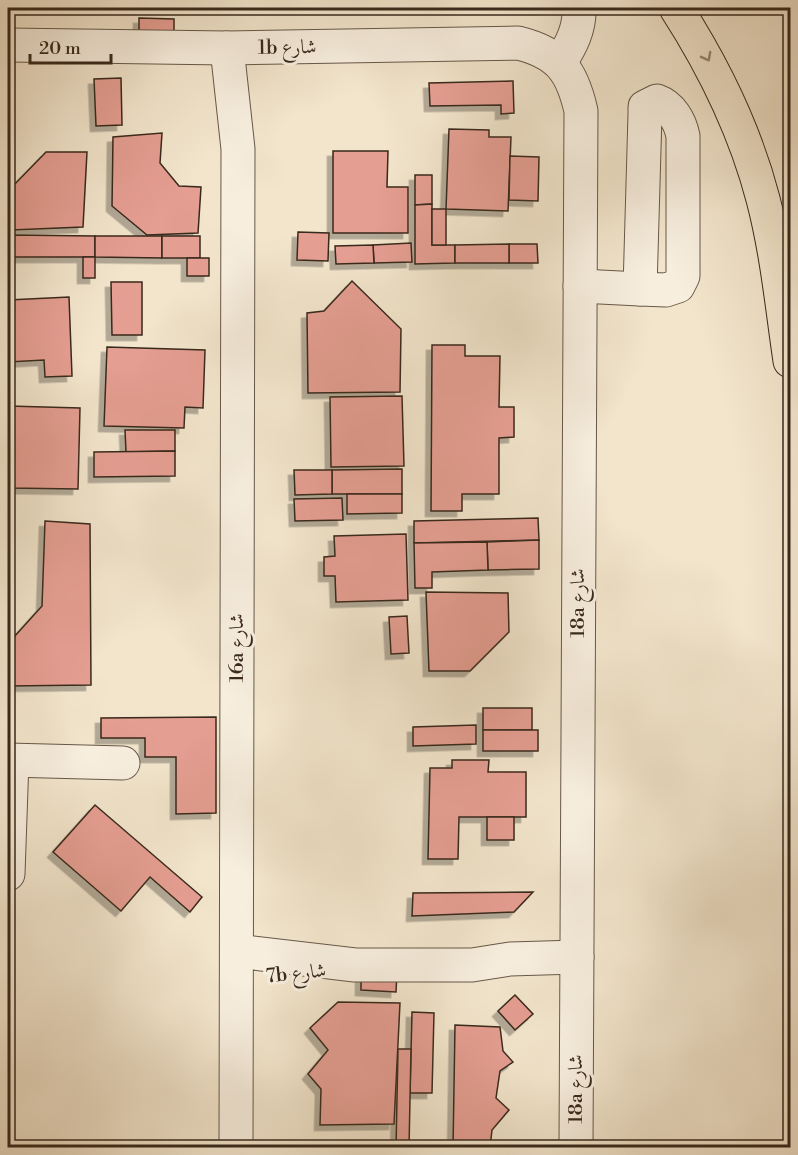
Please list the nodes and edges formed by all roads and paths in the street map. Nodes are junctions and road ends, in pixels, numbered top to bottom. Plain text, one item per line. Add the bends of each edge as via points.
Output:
1 (579, 8) edge
2 (676, 8) edge
3 (8, 45) edge
4 (242, 48) junction
5 (560, 63) junction
6 (580, 286) junction
7 (640, 289) junction
8 (790, 361) edge
9 (10, 760) edge
10 (123, 763) dead end
11 (8, 874) edge
12 (237, 965) junction
13 (577, 969) junction
14 (236, 1148) edge
15 (576, 1148) edge

1 - 5 street via 573,42
2 -> 8 highway via 719,81 751,159 772,241
3 - 4 street, 1b شارع
4 - 5 street, 1b شارع via 518,43 540,48
4 - 12 street, 16a شارع via 238,149
5 - 6 street, 18a شارع via 575,84 581,111
6 - 7 street
6 - 13 street, 18a شارع
7 - 7 street via 672,289 683,276 683,136 676,118 657,101 645,107
9 - 10 street
9 - 11 street
12 - 13 street, 7b شارع via 313,973 355,965 472,965 513,974
12 - 14 street, 16a شارع
13 - 15 street, 18a شارع

